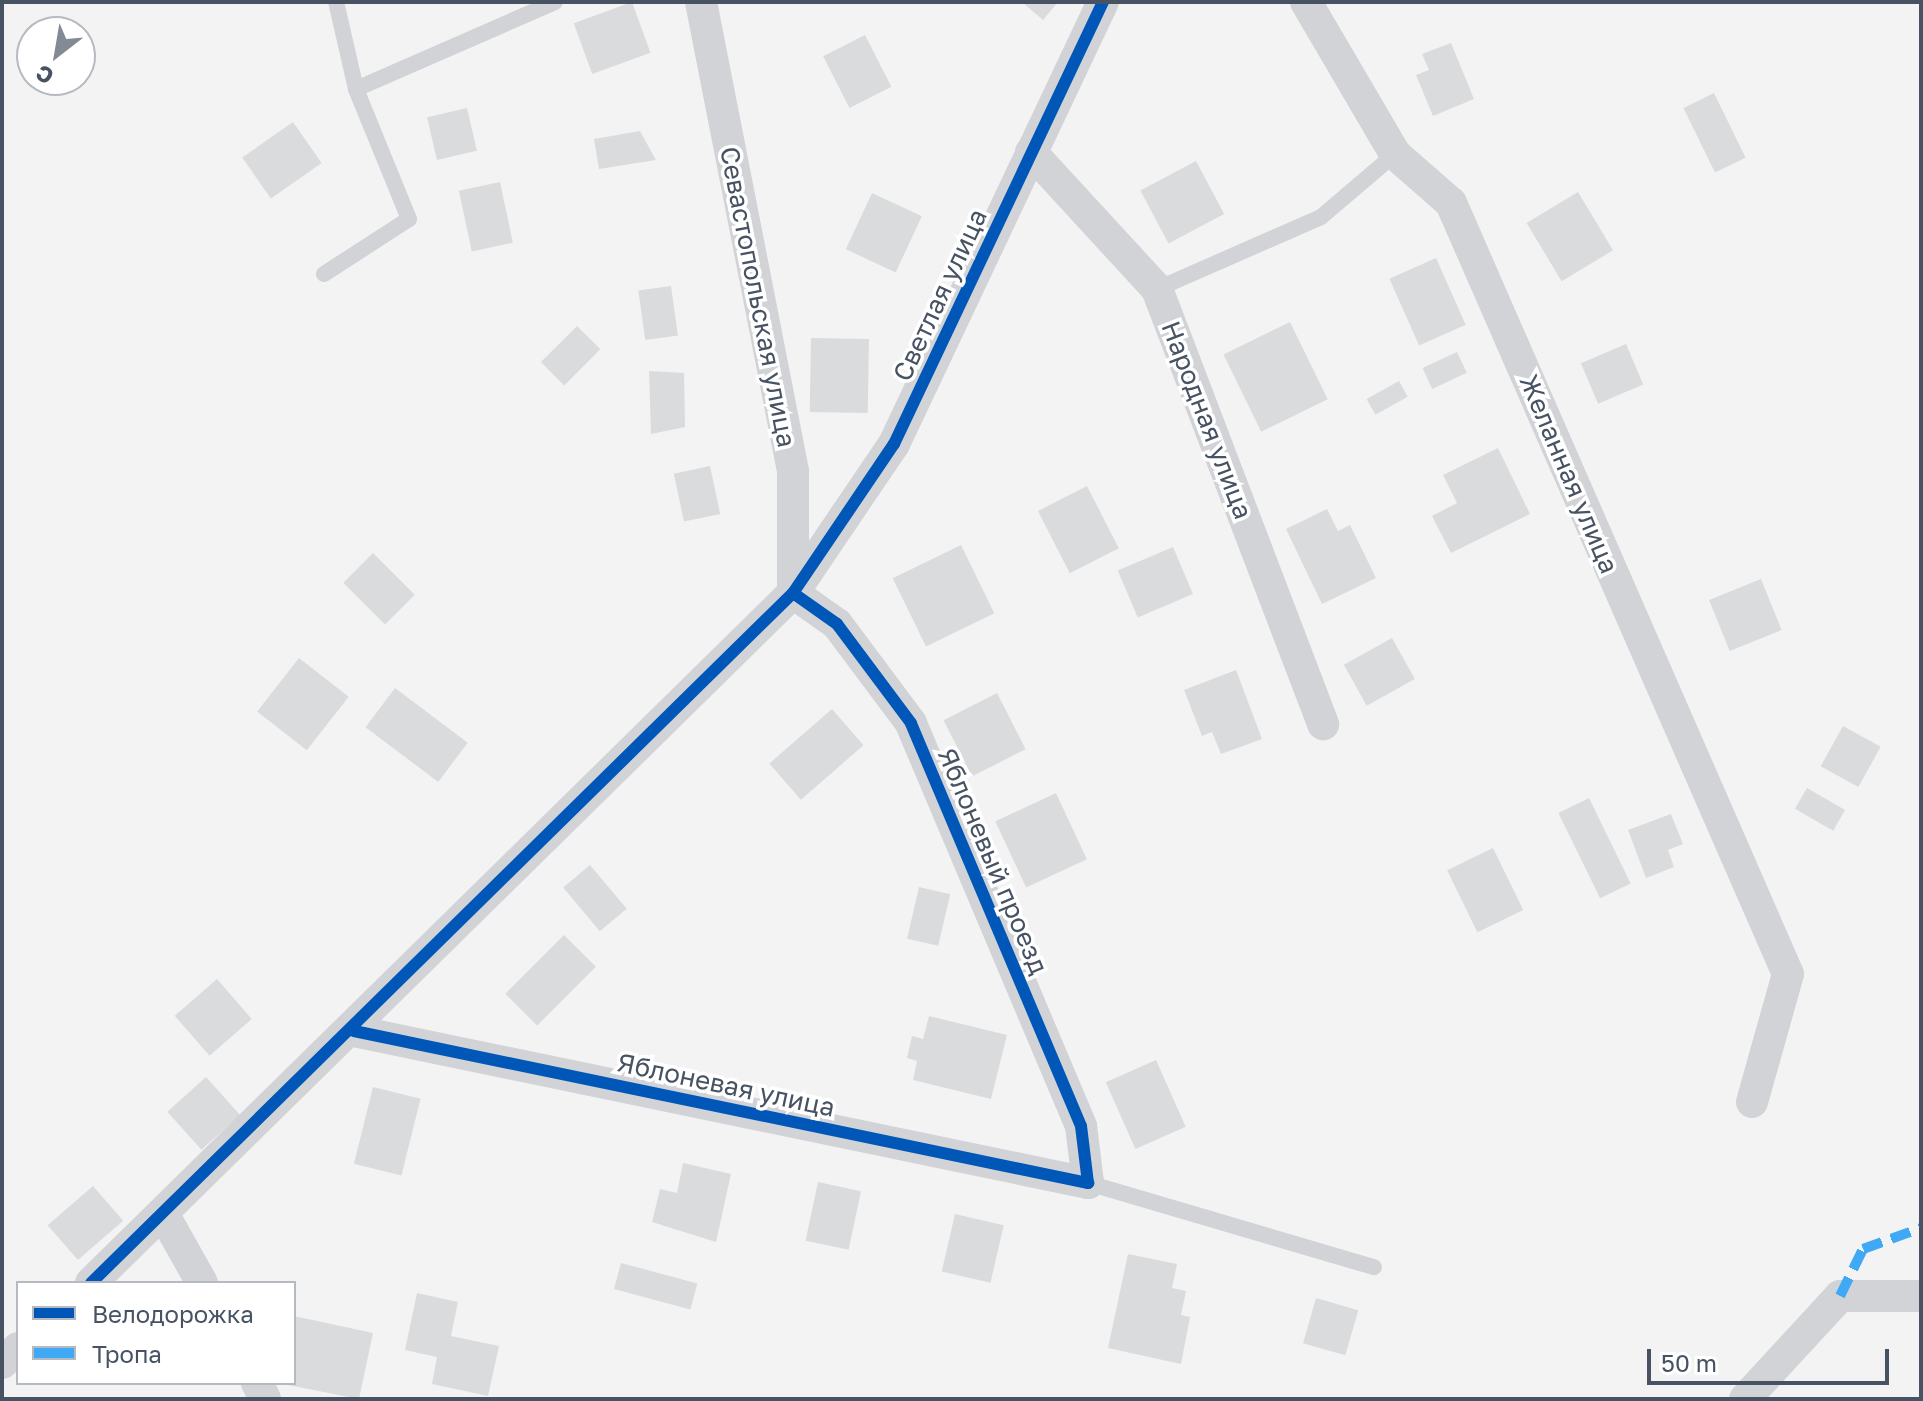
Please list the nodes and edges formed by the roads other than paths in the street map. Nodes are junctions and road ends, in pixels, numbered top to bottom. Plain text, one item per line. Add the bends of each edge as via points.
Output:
1 (336, 2) edge
2 (555, 2) edge
3 (701, 2) edge
4 (1103, 2) edge
5 (1306, 2) edge
6 (356, 89) junction
7 (1031, 152) junction
8 (1395, 154) junction
9 (324, 274) dead end
10 (1157, 289) junction
11 (793, 593) junction
12 (1323, 724) dead end
13 (354, 1031) junction
14 (1752, 1102) dead end
15 (1088, 1183) junction
16 (165, 1217) junction
17 (1374, 1267) dead end
18 (93, 1281) edge
19 (201, 1281) edge
20 (1921, 1296) edge
21 (1745, 1399) edge

1 - 6 lane
2 - 6 lane
3 - 11 street, Севастопольская улица via 793,472
4 - 7 street, Светлая улица
5 - 8 street, Желанная улица
6 - 9 lane via 409,219
7 - 10 street, Народная улица
7 - 11 street, Светлая улица via 894,444
8 - 10 lane via 1321,217
8 - 14 street, Желанная улица via 1451,203 1788,974
10 - 12 street, Народная улица
11 - 13 street, Светлая улица
11 - 15 street, Яблоневый проезд via 837,624 911,723 1081,1126
13 - 15 street, Яблоневая улица
13 - 16 street, Светлая улица
15 - 17 lane
16 - 18 street, Светлая улица
16 - 19 street
20 - 21 street via 1840,1296

